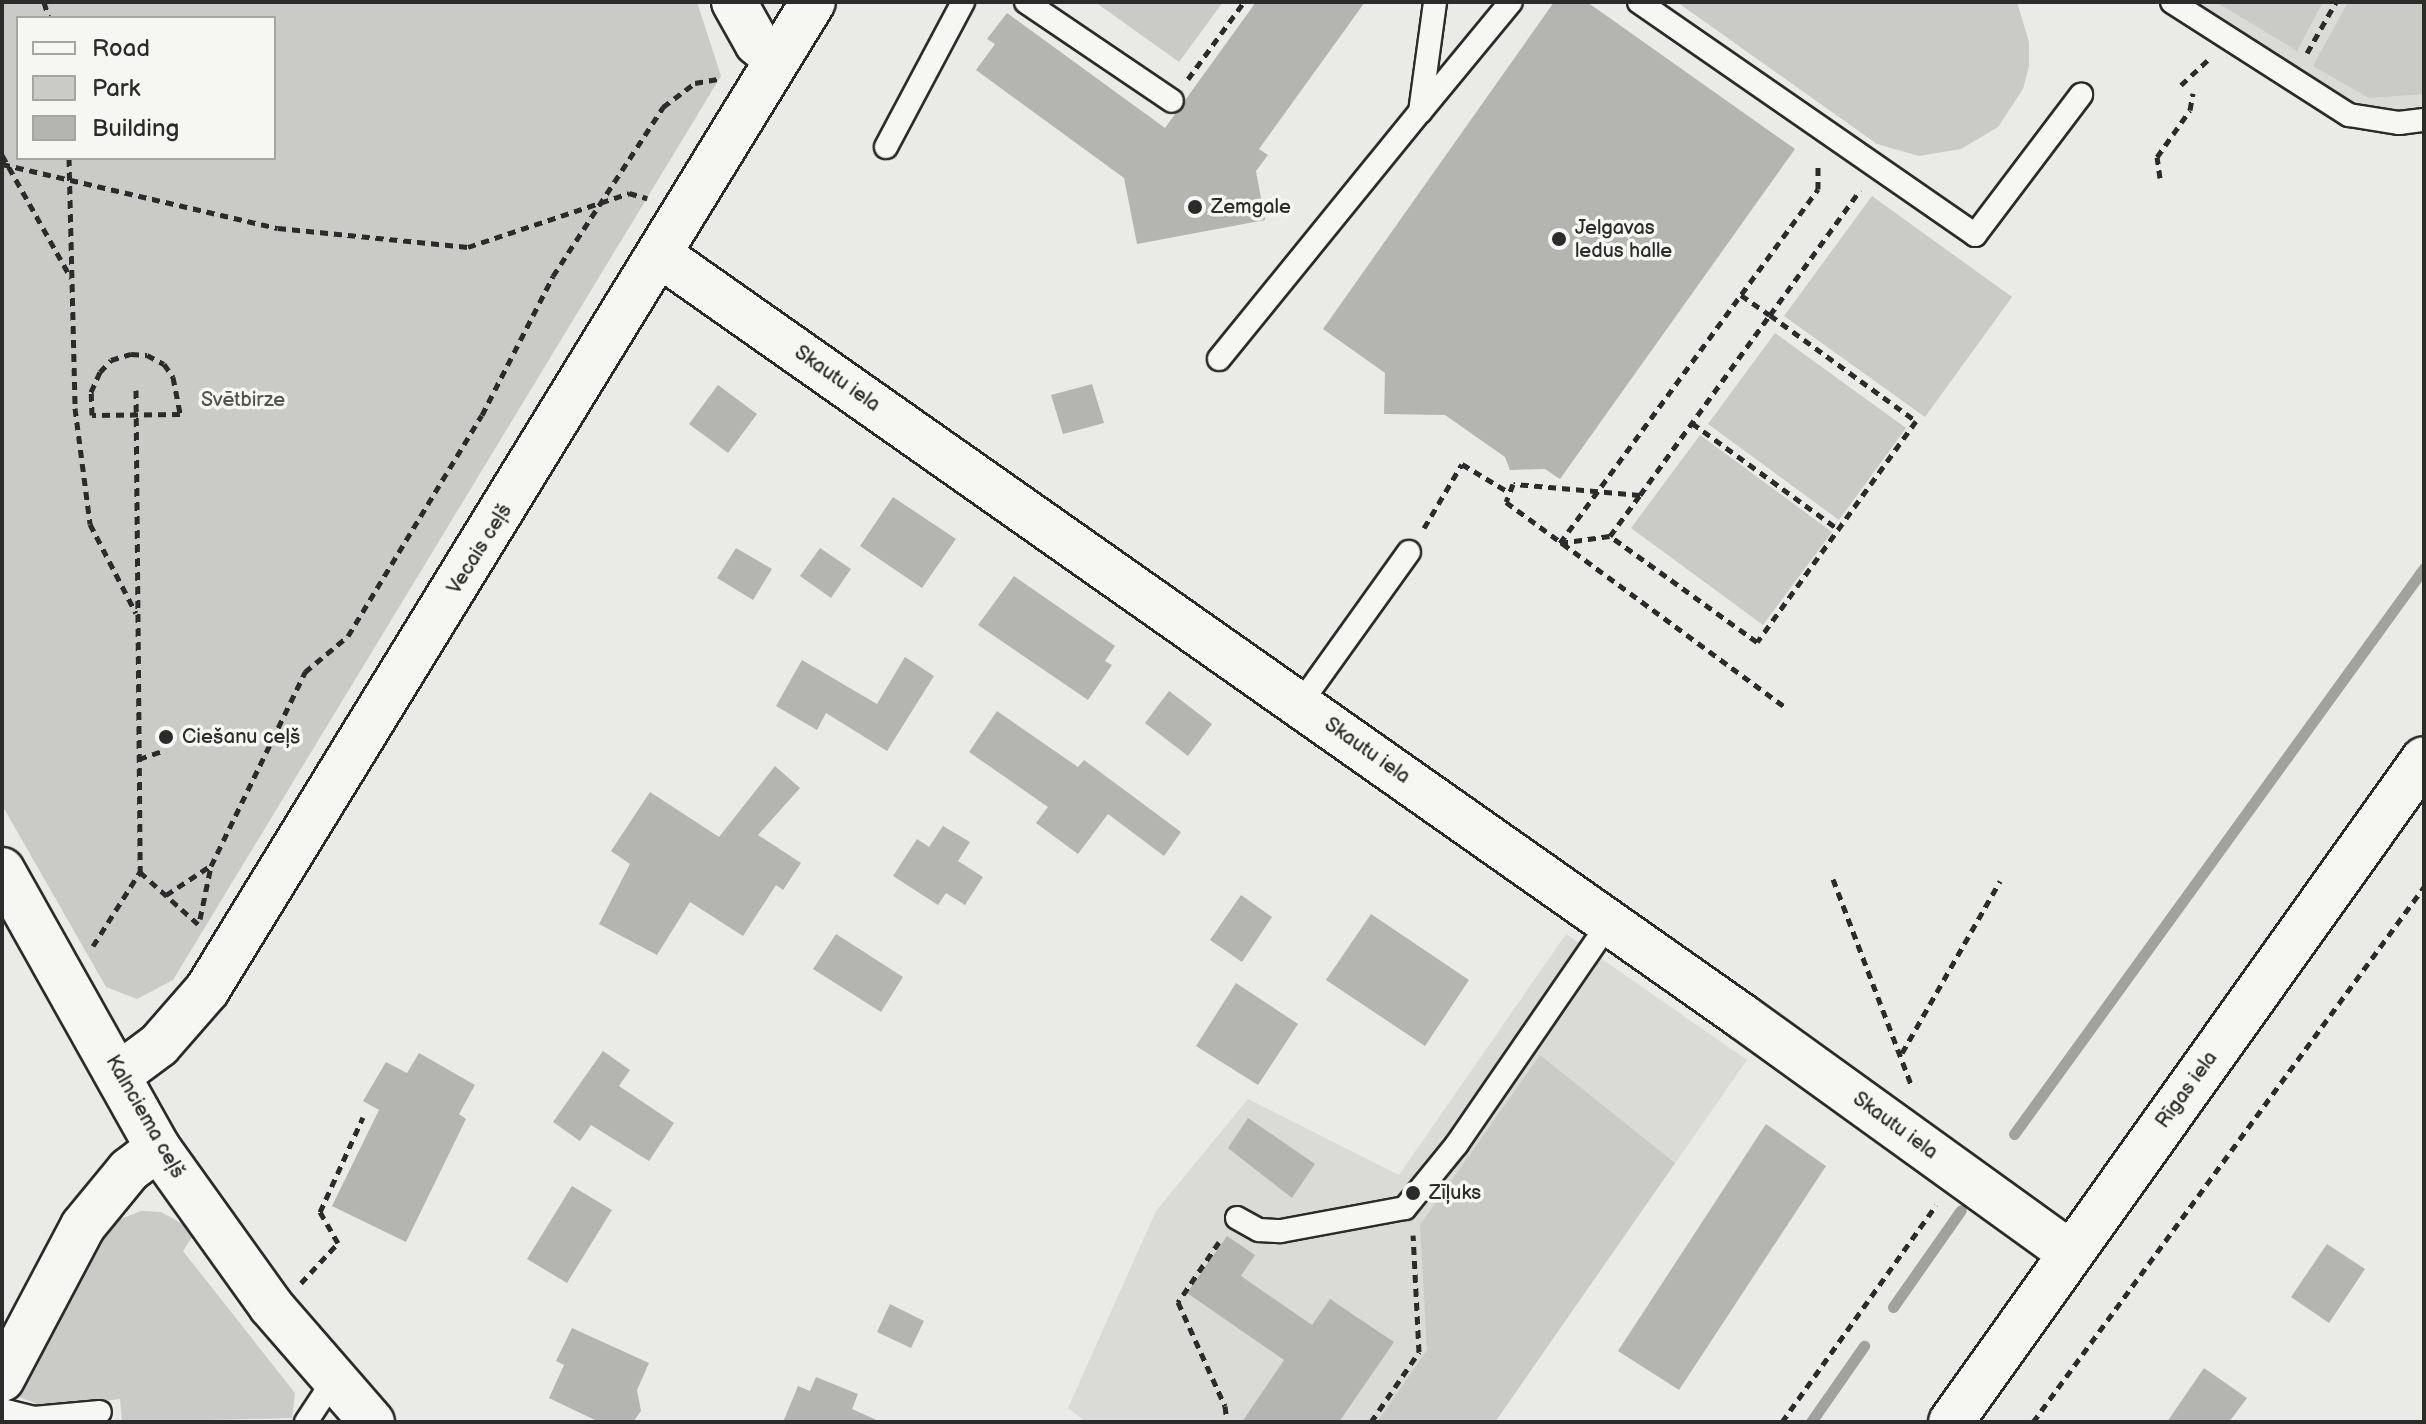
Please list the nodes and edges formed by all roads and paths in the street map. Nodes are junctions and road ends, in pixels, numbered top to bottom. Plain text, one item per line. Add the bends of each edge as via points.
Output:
1 (734, 2) edge
2 (813, 2) edge
3 (963, 2) edge
4 (1026, 2) edge
5 (1244, 2) edge
6 (1435, 2) edge
7 (1511, 2) edge
8 (1639, 2) edge
9 (2172, 2) edge
10 (2336, 2) edge
11 (773, 66) junction
12 (2291, 81) junction
13 (2193, 93) dead end
14 (2081, 95) dead end
15 (1172, 101) joint
16 (1420, 112) junction
17 (1807, 118) junction
18 (2424, 120) edge
19 (886, 147) dead end
20 (2, 155) edge
21 (69, 160) edge
22 (4, 164) edge
23 (1877, 166) junction
24 (71, 178) junction
25 (2160, 178) dead end
26 (606, 201) junction
27 (660, 255) junction
28 (71, 279) junction
29 (1741, 295) junction
30 (1770, 315) junction
31 (1219, 359) dead end
32 (136, 390) dead end
33 (75, 408) junction
34 (92, 415) junction
35 (135, 415) junction
36 (1692, 423) junction
37 (1507, 491) junction
38 (1598, 491) junction
39 (1640, 495) junction
40 (1838, 529) junction
41 (1610, 536) junction
42 (1560, 543) junction
43 (1409, 552) joint
44 (138, 616) junction
45 (1300, 704) junction
46 (1785, 707) dead end
47 (165, 750) dead end
48 (139, 759) junction
49 (2424, 759) edge
50 (211, 866) junction
51 (2, 870) edge
52 (140, 872) junction
53 (1833, 879) dead end
54 (2000, 881) dead end
55 (2424, 887) edge
56 (166, 895) junction
57 (1609, 923) junction
58 (199, 924) junction
59 (93, 946) dead end
60 (224, 963) junction
61 (1902, 1053) junction
62 (120, 1074) junction
63 (1911, 1084) dead end
64 (363, 1117) dead end
65 (158, 1148) junction
66 (1939, 1200) dead end
67 (1411, 1202) junction
68 (1237, 1218) joint
69 (2070, 1253) junction
70 (294, 1289) dead end
71 (2, 1379) edge
72 (333, 1381) junction
73 (2, 1410) edge
74 (100, 1412) dead end
75 (306, 1422) edge
76 (372, 1422) edge
77 (1227, 1422) edge
78 (1371, 1422) edge
79 (1782, 1422) edge
80 (1951, 1422) edge
81 (2033, 1422) edge

1 - 11 street
2 - 11 street, Vecais ceļš
3 - 19 lane
4 - 15 lane
5 - 15 path
6 - 16 lane
7 - 16 lane
8 - 17 lane
9 - 12 lane
10 - 12 path
11 - 26 path via 695,83 663,107
11 - 27 street, Vecais ceļš
12 - 18 lane via 2349,115 2399,123
13 - 25 path via 2190,110 2157,157
14 - 23 lane via 1975,235
16 - 31 lane
17 - 23 lane
17 - 29 path via 1791,135 1814,154 1821,172 1818,189
20 - 22 path
21 - 24 path
22 - 24 path
22 - 28 path
23 - 30 path
24 - 26 path via 278,228 468,247
24 - 28 path
26 - 50 path via 553,276 482,415 348,636 305,672
27 - 45 street, Skautu iela
27 - 60 street, Vecais ceļš
28 - 33 path
29 - 30 path
29 - 38 path
30 - 36 path
30 - 40 path via 1916,421
32 - 35 path
33 - 34 path
33 - 44 path via 90,524
34 - 35 path
34 - 35 path via 91,392 100,372 111,360 147,355 173,377 180,414
35 - 44 path
36 - 39 path
36 - 40 path
37 - 38 path via 1513,484
37 - 42 path via 1506,502
37 - 43 path via 1462,464
38 - 39 path
38 - 42 path
39 - 41 path
40 - 41 path via 1757,642
41 - 42 path
42 - 46 path
43 - 45 lane
44 - 48 path
45 - 57 street, Skautu iela
47 - 48 path
48 - 52 path
49 - 69 street, Rīgas iela
50 - 56 path
50 - 58 path
51 - 62 street, Kalnciema ceļš
52 - 56 path
52 - 59 path
53 - 61 path
54 - 61 path
55 - 81 path
56 - 58 path
57 - 67 lane
57 - 69 street, Skautu iela
58 - 60 path
60 - 62 street, Vecais ceļš via 159,1045
61 - 63 path
62 - 65 street, Kalnciema ceļš
64 - 70 path via 320,1212 338,1243
65 - 71 street via 129,1170 83,1226
65 - 72 street, Kalnciema ceļš via 271,1306
66 - 79 path
67 - 68 lane via 1382,1215 1305,1228 1259,1230
67 - 78 path via 1419,1352
68 - 77 path via 1178,1302 1225,1406
69 - 80 street, Rīgas iela
72 - 75 lane
72 - 76 street, Kalnciema ceļš
73 - 74 lane via 34,1418

